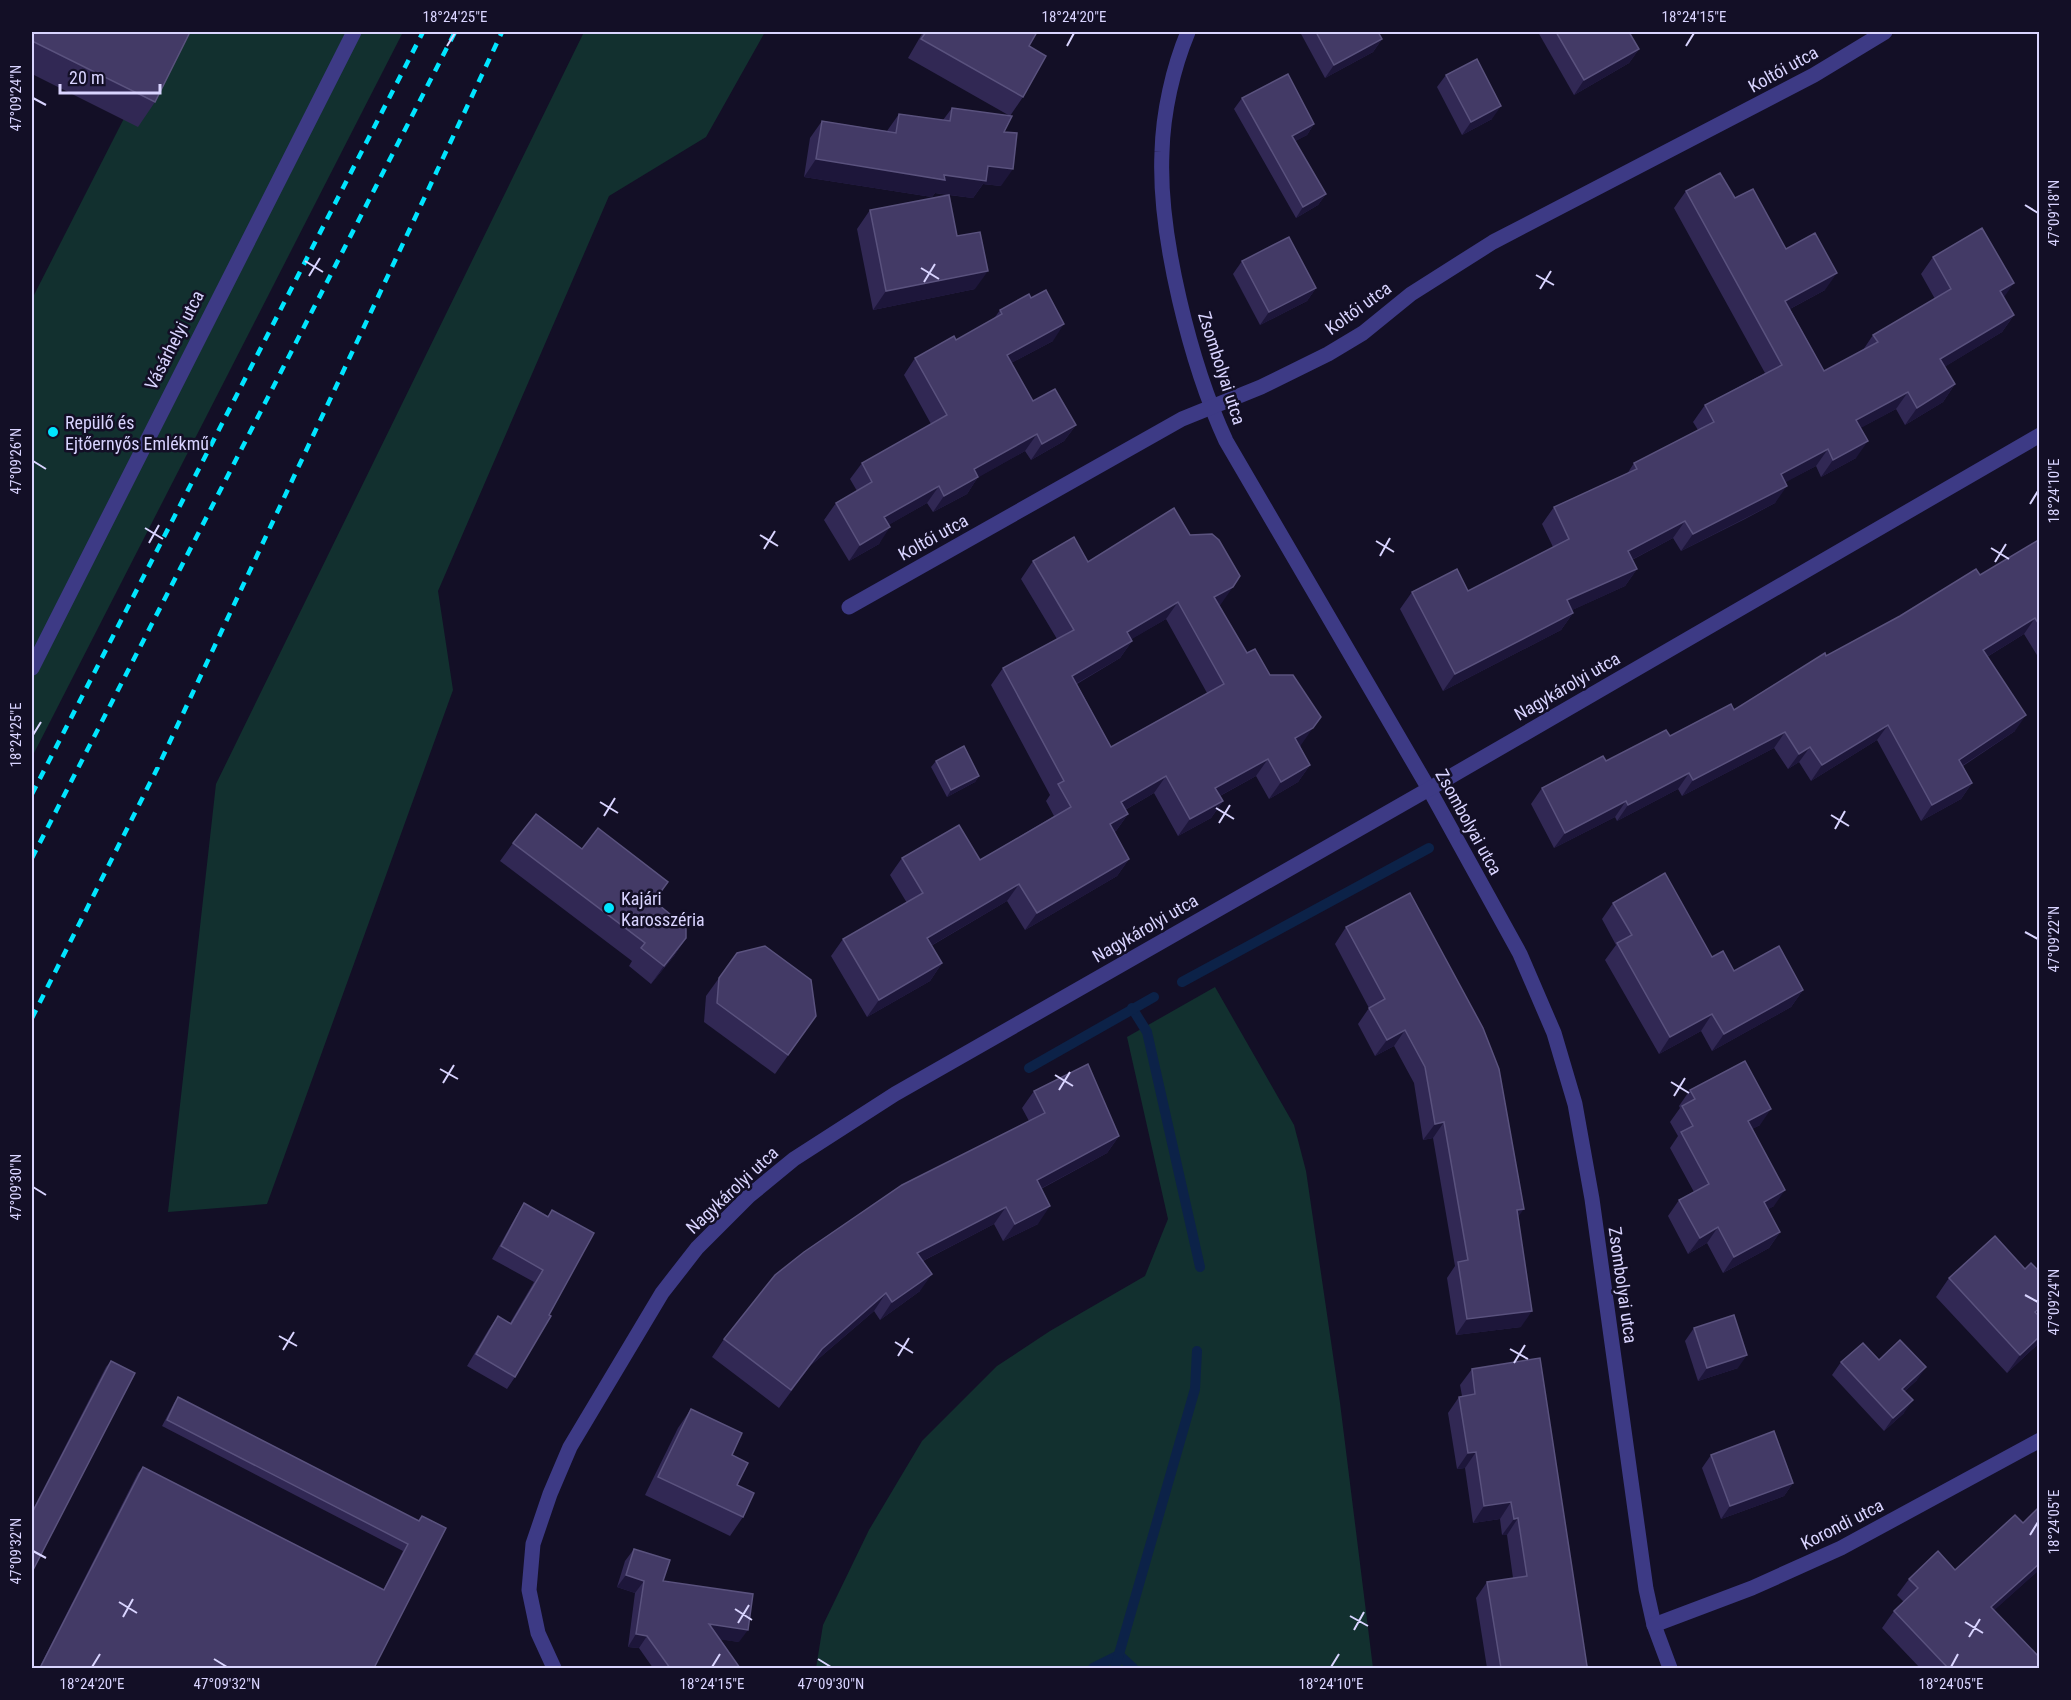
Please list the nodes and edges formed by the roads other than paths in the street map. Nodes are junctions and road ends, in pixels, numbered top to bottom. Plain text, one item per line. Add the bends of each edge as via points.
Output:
1 (354, 32) edge
2 (1188, 32) edge
3 (1885, 32) edge
4 (1210, 407) junction
5 (2040, 435) edge
6 (849, 607) dead end
7 (32, 668) edge
8 (1429, 789) junction
9 (2040, 1440) edge
10 (1654, 1625) junction
11 (554, 1668) edge
12 (1670, 1668) edge

1 - 7 street, Vásárhelyi utca
2 - 4 street, Zsombolyai utca via 1170,91 1162,152 1165,217 1180,299
3 - 4 street, Koltói utca via 1814,75 1493,242 1411,294 1363,333 1328,354
4 - 6 street, Koltói utca via 1182,419
4 - 8 street, Zsombolyai utca via 1226,441
5 - 8 street, Nagykárolyi utca
8 - 10 street, Zsombolyai utca via 1520,954 1554,1034 1575,1104
8 - 11 street, Nagykárolyi utca via 895,1094 794,1159 749,1196 697,1248 662,1293 627,1349 570,1447 550,1494 533,1544 529,1590 538,1633
9 - 10 street, Korondi utca via 1841,1548 1752,1588
10 - 12 street, Zsombolyai utca

